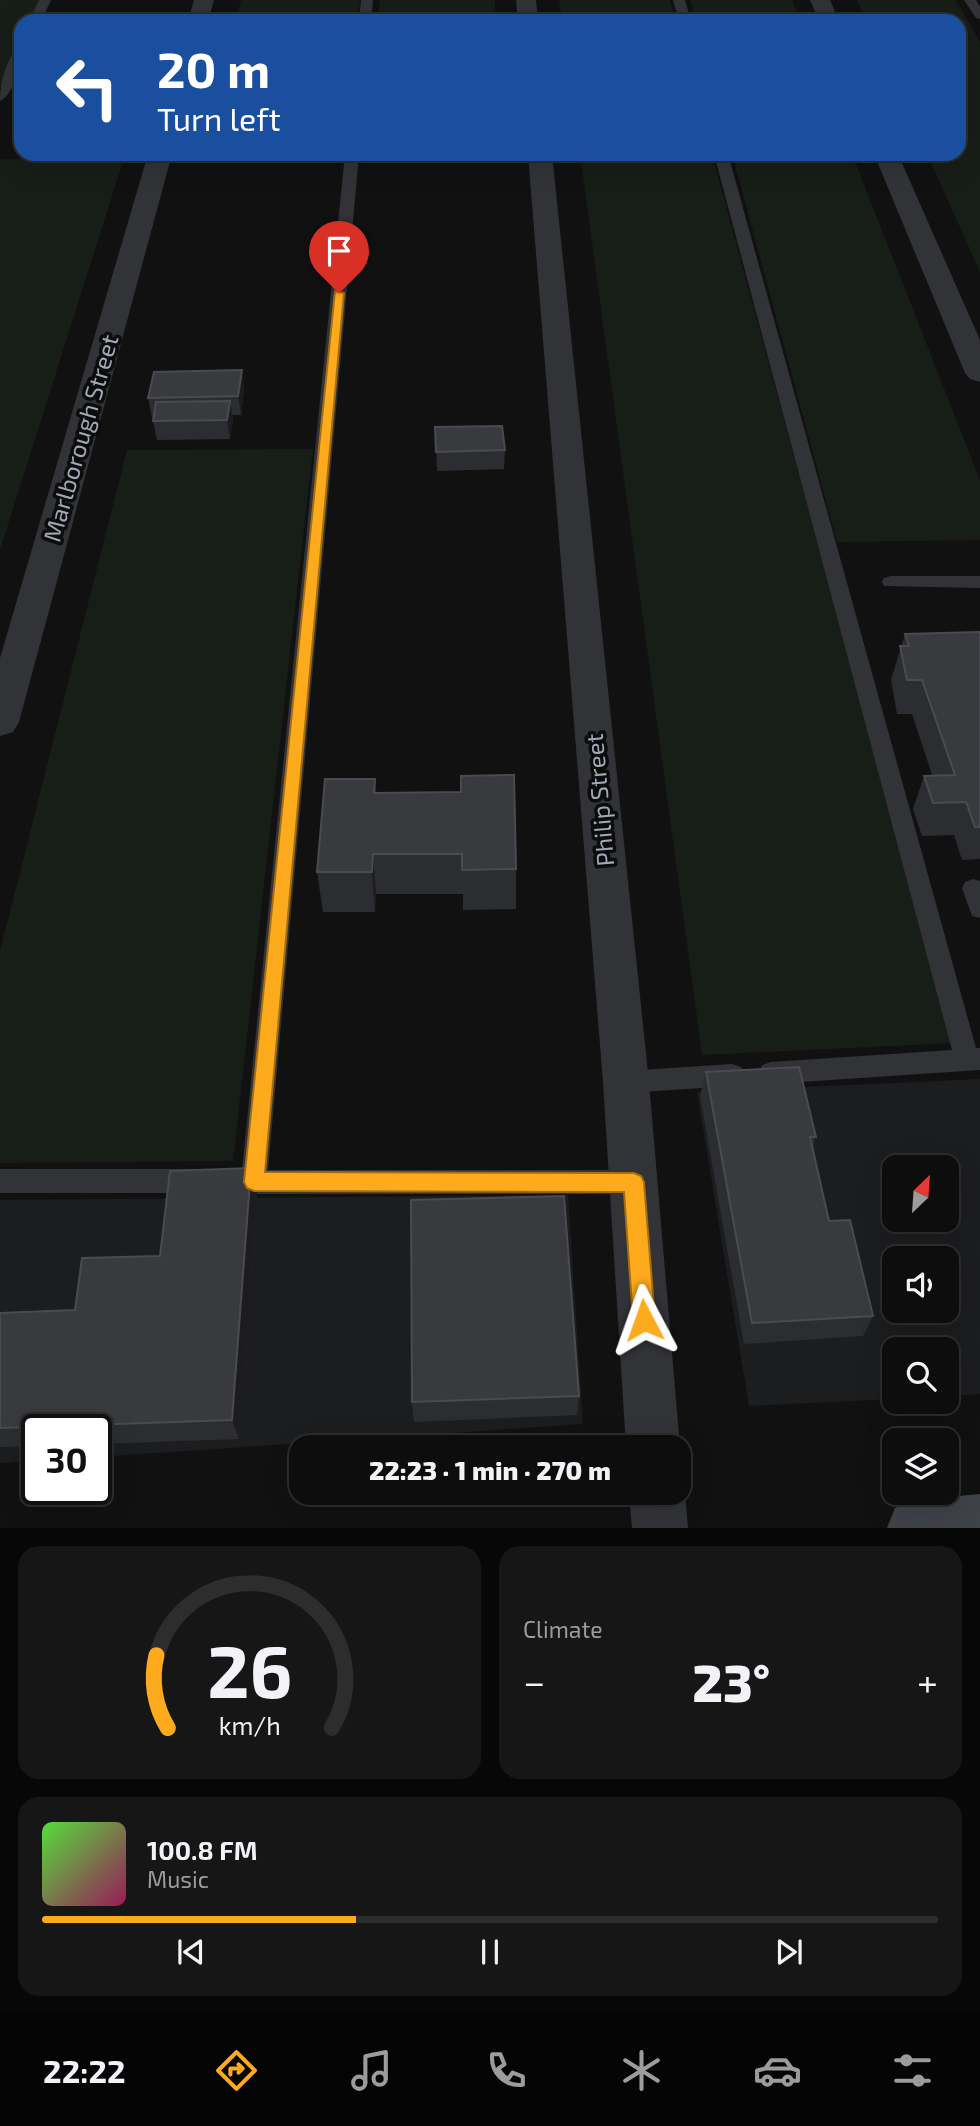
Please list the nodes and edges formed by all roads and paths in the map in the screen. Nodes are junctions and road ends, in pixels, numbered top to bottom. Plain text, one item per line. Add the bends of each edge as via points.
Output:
1 (970, 0) edge
2 (980, 16) edge
3 (14, 66) edge
4 (0, 97) edge
5 (158, 161) edge
6 (351, 161) edge
7 (541, 161) edge
8 (723, 161) edge
9 (889, 161) edge
10 (980, 373) edge
11 (891, 582) dead end
12 (980, 582) edge
13 (0, 722) edge
14 (973, 1059) edge
15 (626, 1082) junction
16 (0, 1181) edge
17 (254, 1182) junction
18 (634, 1182) junction
19 (652, 1435) edge
20 (658, 1505) edge
21 (980, 1522) edge
22 (660, 1528) edge
23 (915, 1528) edge

1 - 2 lane
3 - 4 lane
5 - 13 street, Marlborough Street
6 - 17 lane
7 - 15 street, Philip Street
8 - 14 lane
9 - 10 street
11 - 12 lane
14 - 15 lane
15 - 18 street, Philip Street
16 - 17 lane
17 - 18 lane
18 - 19 street, Philip Street
20 - 22 street
21 - 23 main road

